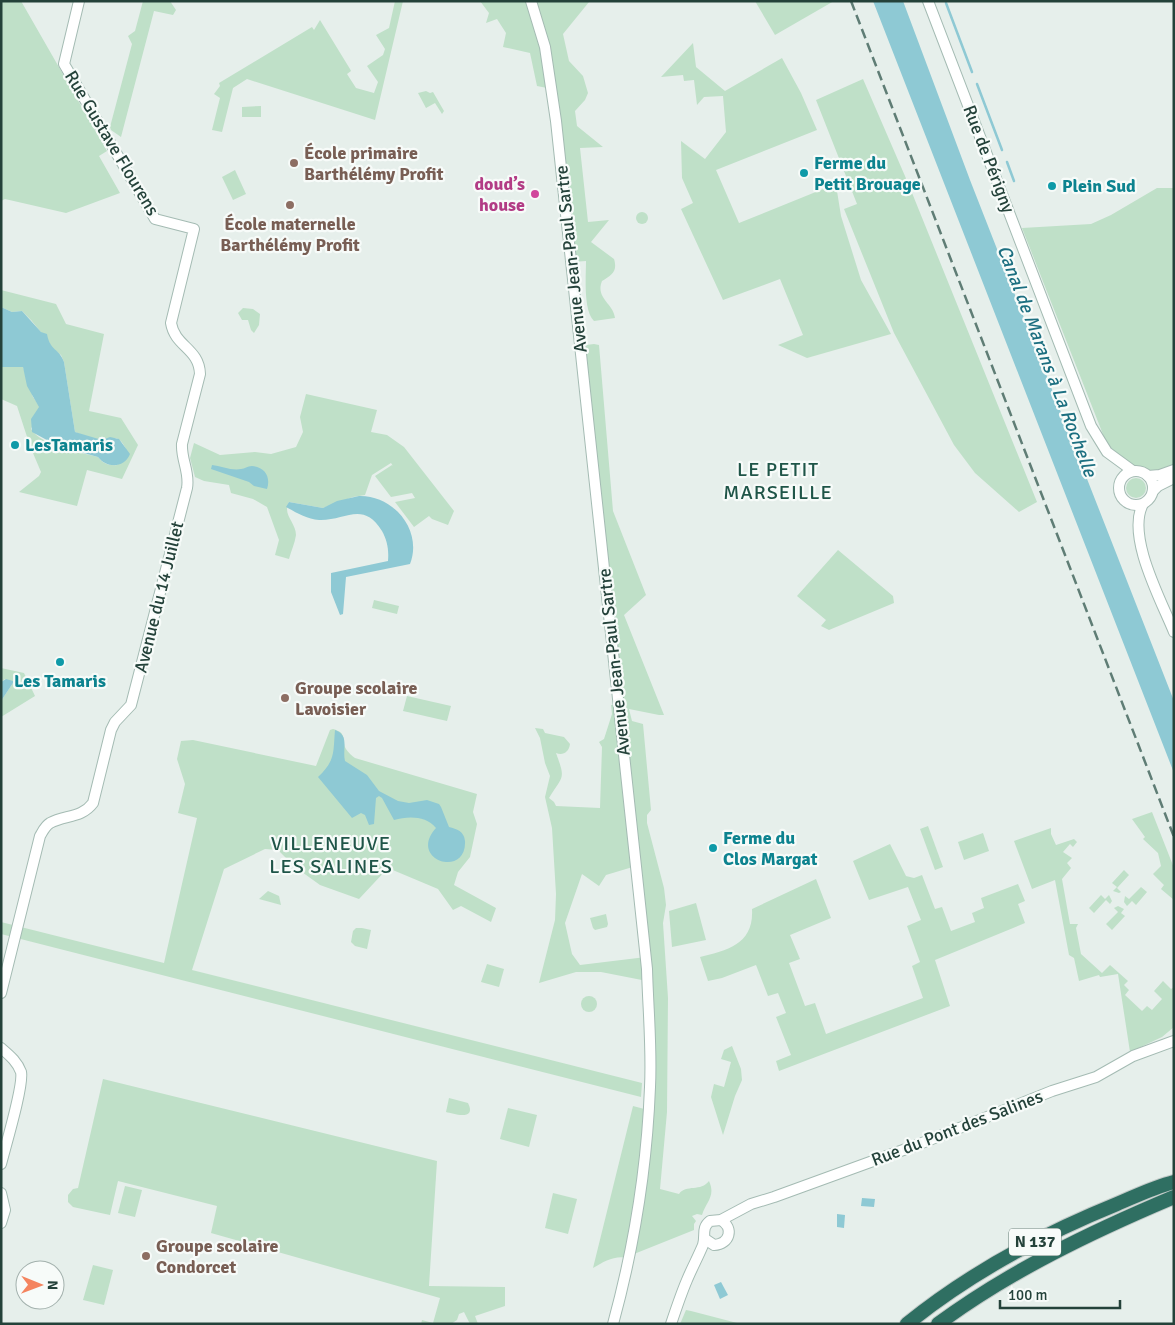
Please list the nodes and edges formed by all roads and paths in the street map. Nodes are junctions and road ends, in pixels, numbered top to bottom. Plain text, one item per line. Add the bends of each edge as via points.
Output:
1 (79, 1) edge
2 (531, 1) edge
3 (928, 1) edge
4 (194, 229) joint
5 (1174, 470) edge
6 (1133, 471) junction
7 (1148, 476) junction
8 (1174, 478) edge
9 (1153, 492) junction
10 (1144, 504) junction
11 (1174, 632) edge
12 (1, 993) edge
13 (1174, 1041) edge
14 (1, 1048) edge
15 (1, 1164) edge
16 (1174, 1182) edge
17 (1, 1193) edge
18 (1174, 1197) edge
19 (1, 1223) edge
20 (724, 1224) junction
21 (705, 1238) junction
22 (714, 1245) junction
23 (697, 1261) junction
24 (612, 1324) edge
25 (671, 1324) edge
26 (907, 1324) edge
27 (938, 1324) edge

1 - 4 street, Rue Gustave Flourens via 64,64 155,219
2 - 24 street, Avenue Jean-Paul Sartre via 545,47 557,130 647,969 648,1118 629,1256
3 - 6 street, Rue de Périgny via 1091,426 1107,452
4 - 12 street, Avenue du 14 Juillet via 171,323 176,337 192,352 200,369 182,444 189,479 132,705 111,730 93,802 76,816 49,824 40,836
5 - 7 street
6 - 7 street
6 - 10 street via 1120,482 1120,495 1129,504
7 - 9 street
8 - 9 street
9 - 10 street
10 - 11 street via 1138,525 1144,560
13 - 20 street, Rue du Pont des Salines via 1133,1056 1096,1077 751,1204
14 - 15 street via 14,1059 21,1074
16 - 26 highway, N 137 via 1085,1217 1006,1256
17 - 19 street via 5,1210
18 - 27 highway, N 137 via 1019,1270
20 - 21 street, Rue du Pont des Salines via 713,1219 707,1223 703,1229
20 - 22 street, Rue du Pont des Salines via 729,1233 727,1240
21 - 22 street
21 - 23 street, Rue du Pont des Salines
22 - 23 street, Rue du Pont des Salines
23 - 25 street, Rue du Pont des Salines

